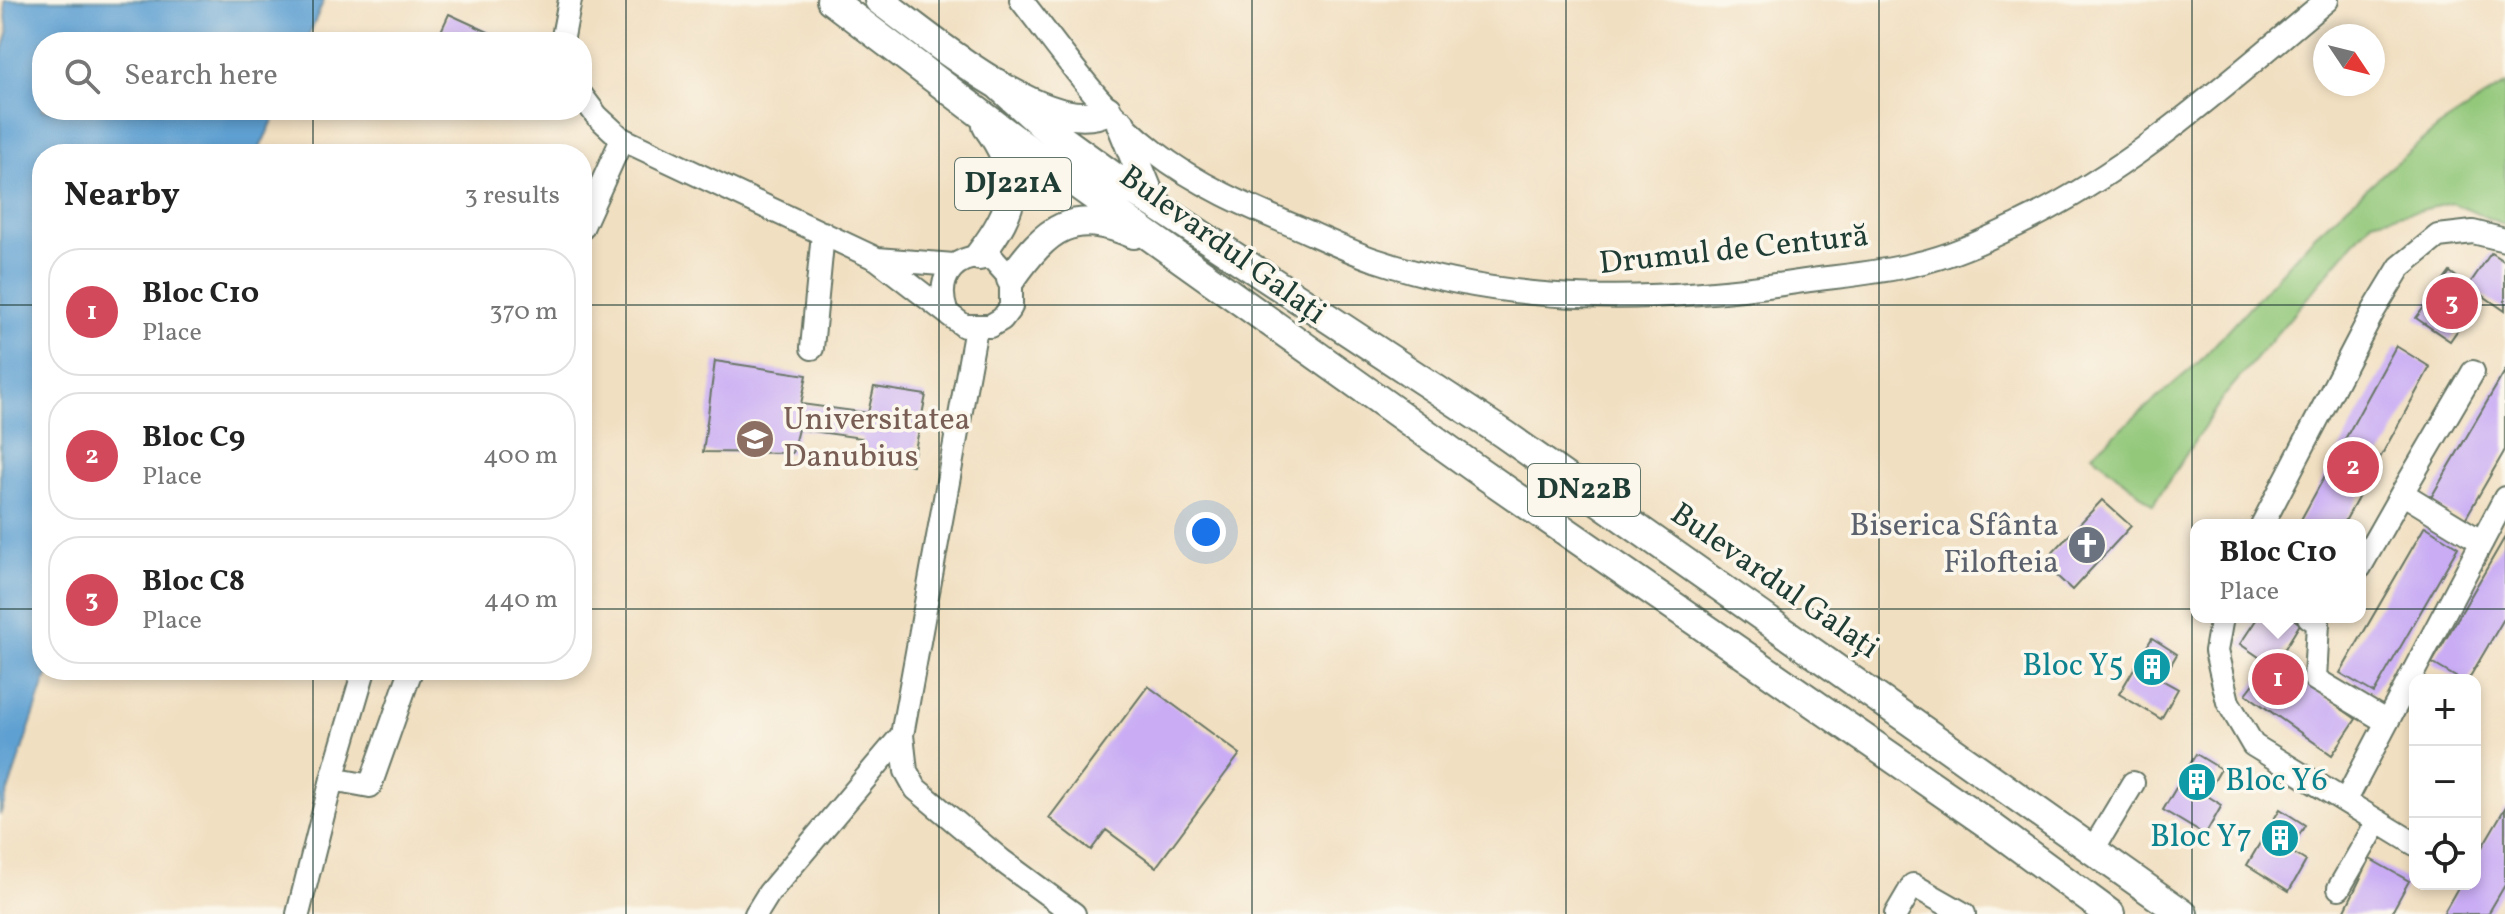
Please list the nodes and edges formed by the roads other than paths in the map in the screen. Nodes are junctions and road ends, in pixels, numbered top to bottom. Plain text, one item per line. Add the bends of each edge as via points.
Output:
1 (570, 0) edge
2 (831, 0) edge
3 (879, 0) edge
4 (1021, 0) edge
5 (2327, 0) edge
6 (564, 32) edge
7 (996, 83) junction
8 (592, 109) edge
9 (977, 112) junction
10 (1114, 117) junction
11 (622, 139) junction
12 (1153, 203) junction
13 (592, 206) edge
14 (823, 233) junction
15 (2505, 240) edge
16 (1164, 246) junction
17 (877, 259) junction
18 (966, 260) junction
19 (1011, 279) junction
20 (946, 311) junction
21 (976, 328) junction
22 (812, 348) dead end
23 (2473, 372) dead end
24 (2402, 493) junction
25 (2505, 498) edge
26 (2265, 519) edge
27 (2482, 542) junction
28 (2366, 556) edge
29 (2221, 623) edge
30 (2318, 623) edge
31 (361, 680) edge
32 (407, 680) edge
33 (2387, 722) junction
34 (902, 735) junction
35 (332, 779) junction
36 (2133, 783) dead end
37 (2007, 789) junction
38 (2346, 800) junction
39 (2378, 821) junction
40 (1985, 822) junction
41 (2409, 840) edge
42 (2092, 851) junction
43 (2339, 888) dead end
44 (298, 914) edge
45 (756, 914) edge
46 (1074, 914) edge
47 (1896, 914) edge
48 (1964, 914) edge
49 (2110, 914) edge
50 (2183, 914) edge

1 - 6 street
2 - 9 main road, DN22B
3 - 7 main road, DN22B
4 - 10 street, Drumul de Centură
5 - 10 street, Drumul de Centură via 2187,115 2062,202 1917,264 1760,288 1579,298 1509,292 1376,260 1256,211 1204,183 1156,153
7 - 10 main road via 1069,117
7 - 12 main road, Bulevardul Galați / DN22B via 1041,124
8 - 11 street
9 - 16 main road, Bulevardul Galați / DN22B
9 - 18 main road, DJ221A via 999,142 1014,188 1009,209
10 - 12 main road
11 - 13 street
11 - 14 street
12 - 37 main road, Bulevardul Galați / DN22B via 1504,434
14 - 17 street
14 - 22 street
15 - 26 street via 2473,232 2438,236 2400,267
16 - 19 main road, DJ221A via 1119,227 1084,221 1041,238
16 - 40 main road, Bulevardul Galați / DN22B
17 - 18 street
17 - 20 street
18 - 19 street, DJ221A via 993,259
18 - 20 street, DJ221A via 942,287
19 - 21 street, DJ221A via 1011,307 990,326
20 - 21 street
21 - 34 street
23 - 24 street
24 - 27 street
24 - 28 street
25 - 27 street
27 - 33 street
29 - 38 street via 2216,651 2228,702 2253,745
30 - 33 street via 2315,679
31 - 35 street
32 - 35 street via 370,786
33 - 38 street
34 - 45 street
34 - 46 street via 906,771 916,789
35 - 44 street
36 - 42 street
37 - 40 main road
37 - 42 main road, Bulevardul Galați / DN22B
38 - 39 street
39 - 41 street
39 - 43 street
40 - 49 main road, Bulevardul Galați / DN22B
42 - 50 main road, Bulevardul Galați / DN22B
47 - 48 street via 1913,885

